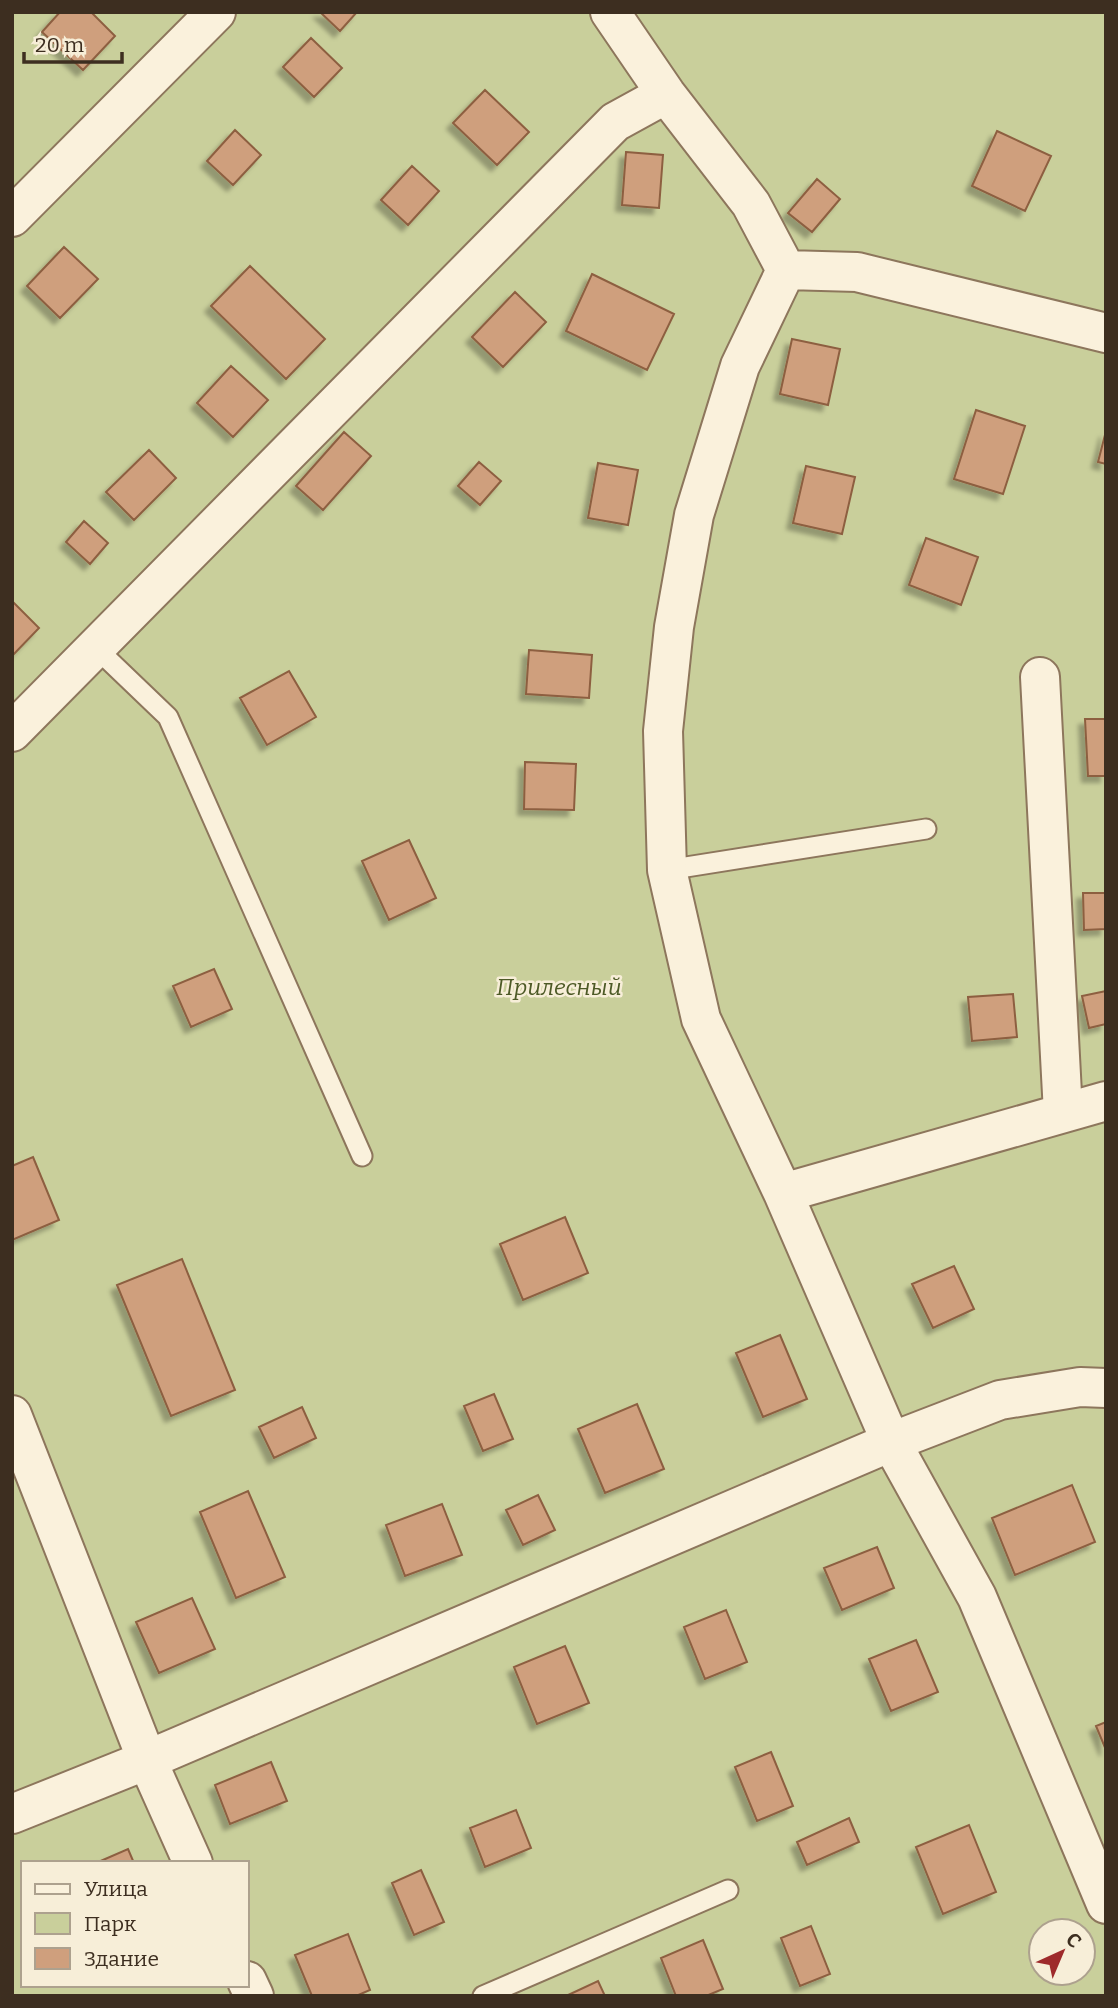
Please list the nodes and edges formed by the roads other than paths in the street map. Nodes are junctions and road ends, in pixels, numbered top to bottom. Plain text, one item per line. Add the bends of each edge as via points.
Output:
1 (216, 12) edge
2 (610, 12) edge
3 (666, 94) junction
4 (12, 216) edge
5 (786, 270) junction
6 (1106, 333) edge
7 (96, 648) junction
8 (1040, 677) dead end
9 (12, 732) edge
10 (926, 829) dead end
11 (667, 870) junction
12 (1106, 1101) edge
13 (1063, 1113) junction
14 (362, 1156) dead end
15 (783, 1193) junction
16 (1106, 1388) edge
17 (12, 1415) edge
18 (891, 1442) junction
19 (147, 1760) junction
20 (12, 1814) edge
21 (192, 1861) edge
22 (728, 1890) dead end
23 (1106, 1904) edge
24 (483, 1996) edge

1 - 4 street
2 - 3 street
3 - 5 street via 751,204
3 - 7 street via 615,122
5 - 6 street via 857,272
5 - 11 street via 740,366 694,515 674,627 663,731
7 - 9 street
7 - 14 lane via 168,717
8 - 13 street
10 - 11 lane
11 - 15 street via 701,1019
12 - 13 street
13 - 15 street
15 - 18 street
16 - 18 street via 1080,1387 1000,1399
17 - 19 street
18 - 19 street
18 - 23 street via 977,1597
19 - 20 street
19 - 21 street
22 - 24 lane

